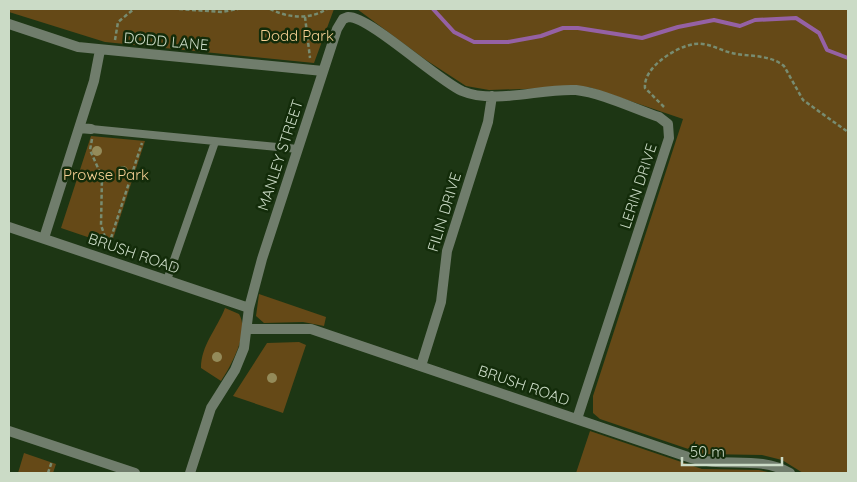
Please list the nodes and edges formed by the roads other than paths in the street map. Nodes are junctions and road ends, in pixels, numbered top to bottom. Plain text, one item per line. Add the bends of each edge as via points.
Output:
1 (9, 24) edge
2 (100, 50) junction
3 (323, 71) junction
4 (492, 96) junction
5 (79, 128) junction
6 (91, 129) joint
7 (215, 142) junction
8 (298, 149) junction
9 (9, 227) edge
10 (44, 238) junction
11 (167, 280) junction
12 (249, 308) junction
13 (247, 329) junction
14 (421, 366) junction
15 (577, 419) junction
16 (9, 431) edge
17 (135, 473) edge
18 (190, 473) edge
19 (790, 473) edge

1 - 2 street, DODD LANE via 78,47
2 - 3 street, DODD LANE
2 - 5 street
3 - 4 street, MANLEY STREET via 340,23 348,17 365,21 448,83 476,95
3 - 8 street, MANLEY STREET
4 - 14 street, FILIN DRIVE via 488,122 447,251 440,309
4 - 15 street, LERIN DRIVE via 576,90 661,118 668,124 669,138
5 - 6 street
5 - 10 street
6 - 7 lane
7 - 8 lane
7 - 11 lane
8 - 12 street, MANLEY STREET
9 - 10 street, BRUSH ROAD
10 - 11 street, BRUSH ROAD
11 - 12 street, BRUSH ROAD
12 - 13 street, MANLEY STREET
13 - 14 street, BRUSH ROAD via 311,330
13 - 18 street, MANLEY STREET via 240,359 211,408
14 - 15 street, BRUSH ROAD
15 - 19 street, BRUSH ROAD via 701,461 754,462
16 - 17 street

